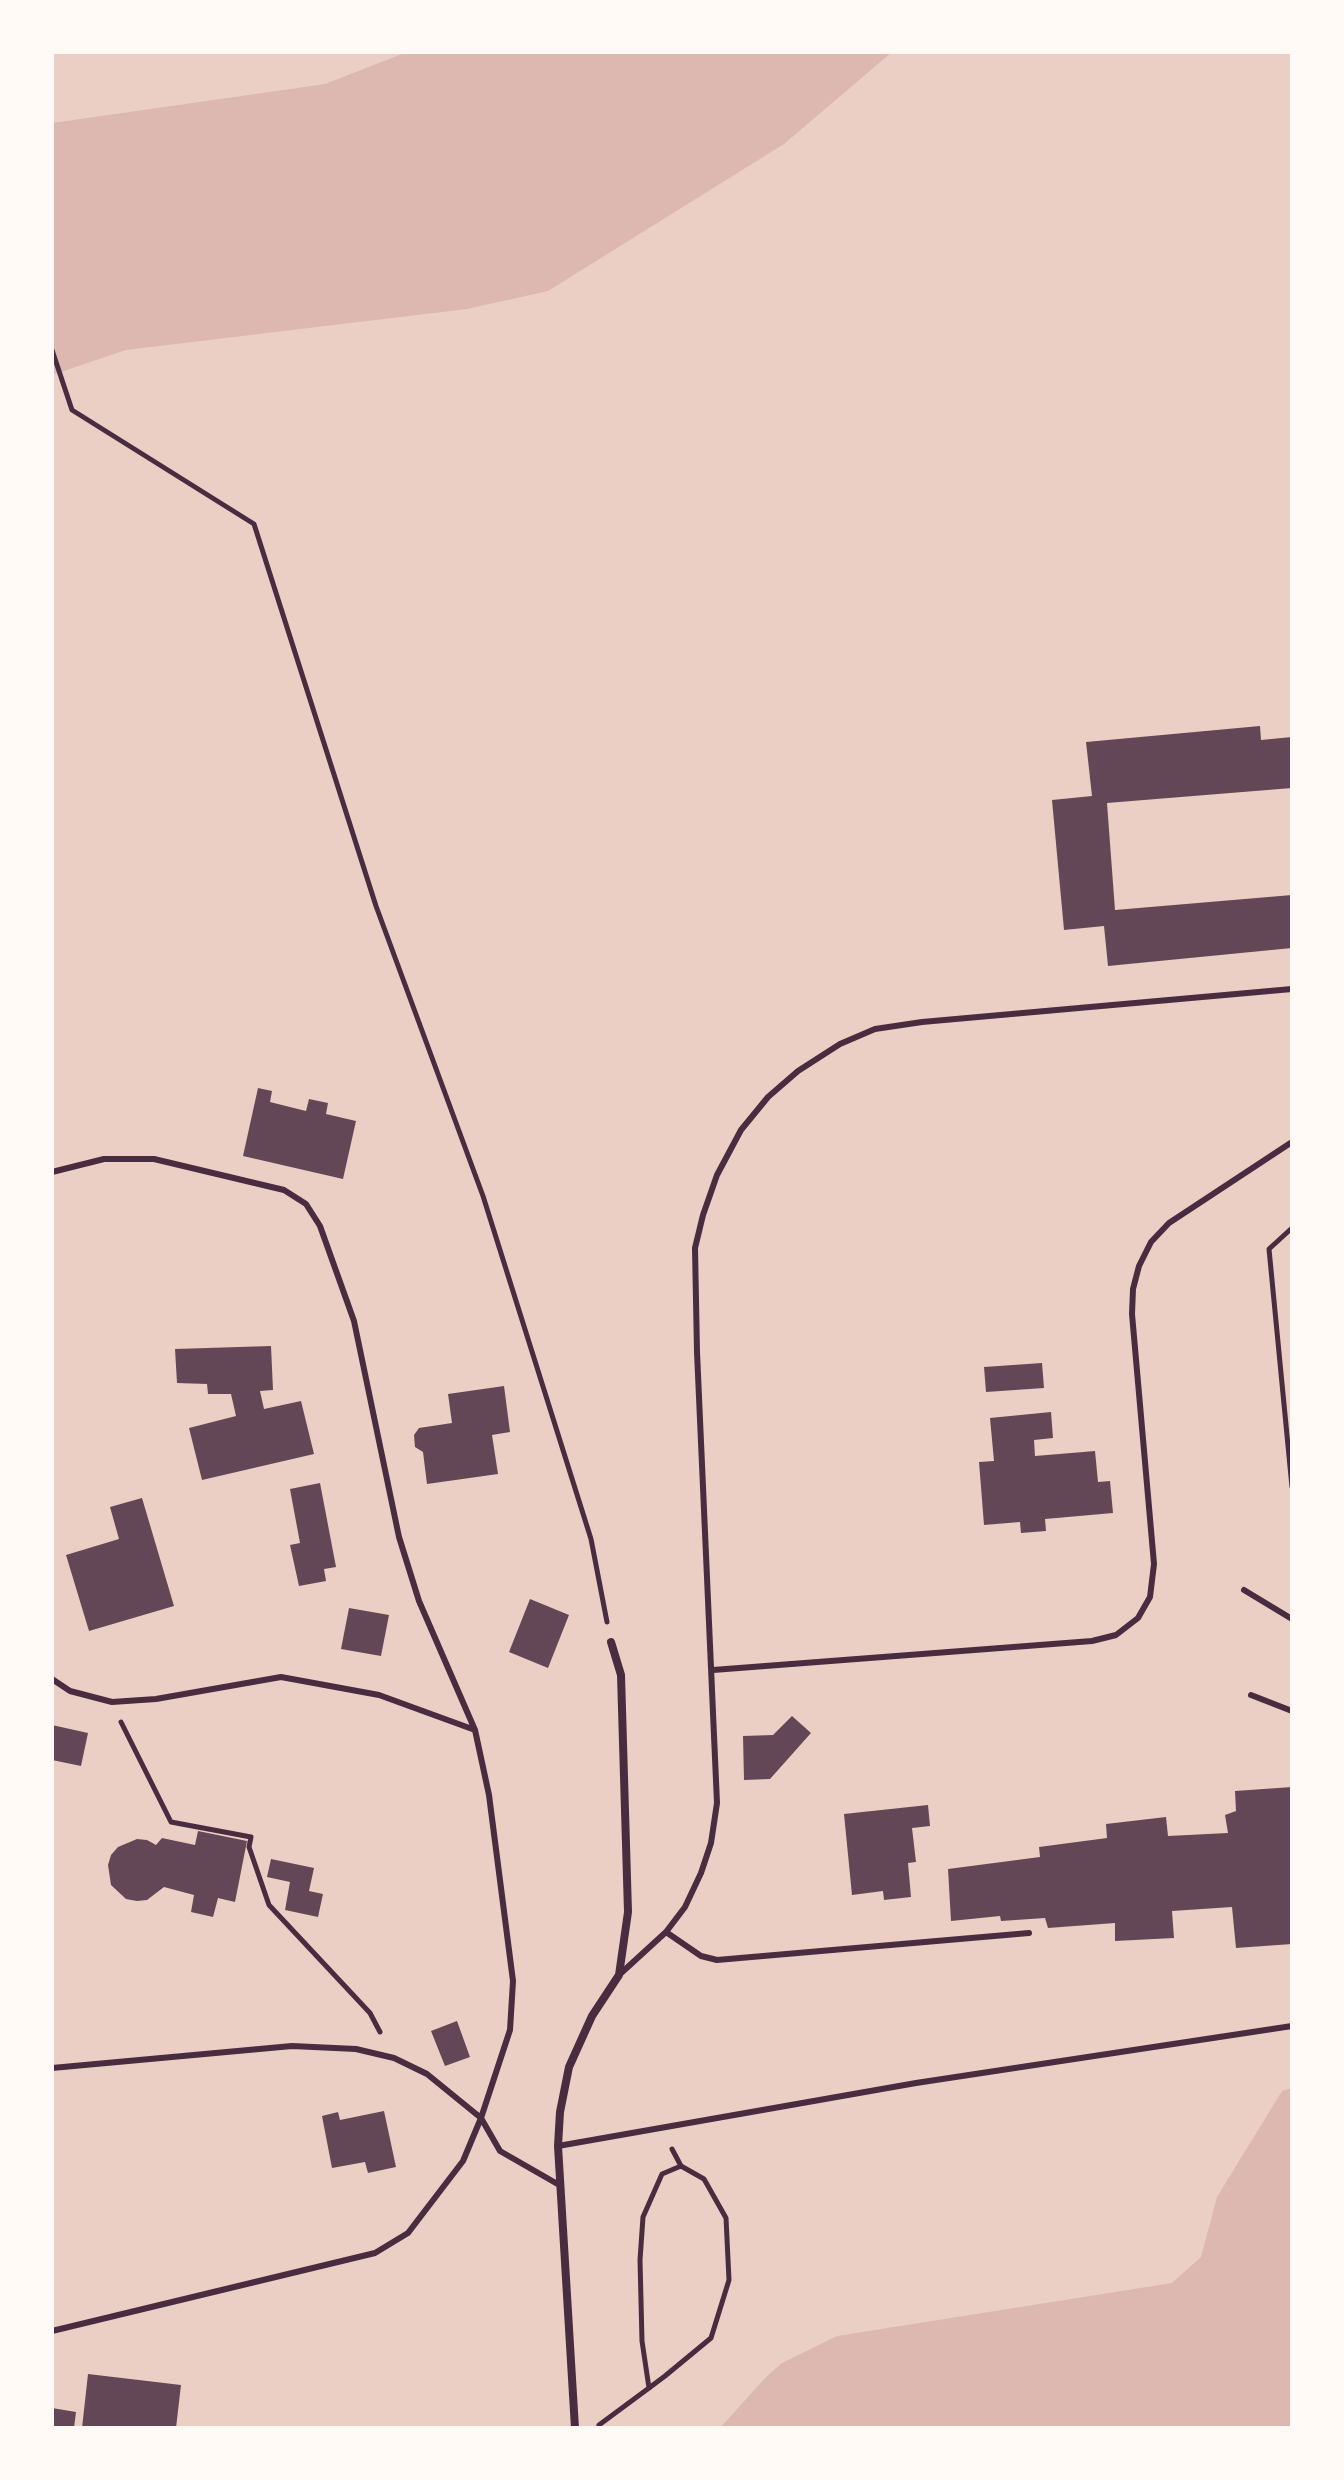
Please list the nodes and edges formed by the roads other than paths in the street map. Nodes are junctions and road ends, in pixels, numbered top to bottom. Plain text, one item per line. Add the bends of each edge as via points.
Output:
1 (1292, 989) edge
2 (1292, 1142) edge
3 (52, 1172) edge
4 (1244, 1590) dead end
5 (1292, 1619) edge
6 (611, 1642) road end
7 (713, 1670) junction
8 (52, 1679) edge
9 (1251, 1695) dead end
10 (1292, 1711) edge
11 (475, 1730) junction
12 (666, 1932) junction
13 (1029, 1933) dead end
14 (619, 1975) junction
15 (1292, 2026) edge
16 (52, 2068) edge
17 (481, 2118) junction
18 (558, 2146) junction
19 (561, 2186) junction
20 (52, 2331) edge
21 (575, 2428) edge

1 - 7 lane via 875,1029 829,1051 768,1097 741,1130 717,1175 695,1248
2 - 7 lane via 1169,1223 1139,1266 1132,1314 1154,1564 1150,1597 1138,1618 1116,1635 1092,1641
3 - 11 lane via 104,1159 154,1159 284,1190 306,1204 320,1226 354,1321 399,1537 419,1601
4 - 5 lane
6 - 14 street via 621,1675 628,1912
7 - 12 lane via 717,1803 711,1843 685,1907
8 - 11 lane via 70,1691 112,1702 281,1677 379,1695
9 - 10 lane
11 - 17 lane via 489,1795 513,1981 510,2030
12 - 13 lane via 701,1956 717,1960
12 - 14 lane
14 - 18 street via 592,2016 569,2067
15 - 18 lane via 916,2083
16 - 17 lane via 292,2046 356,2049 394,2058 427,2074
17 - 19 lane via 500,2151
17 - 20 lane via 463,2161 408,2233 375,2253
18 - 19 street
19 - 21 street

